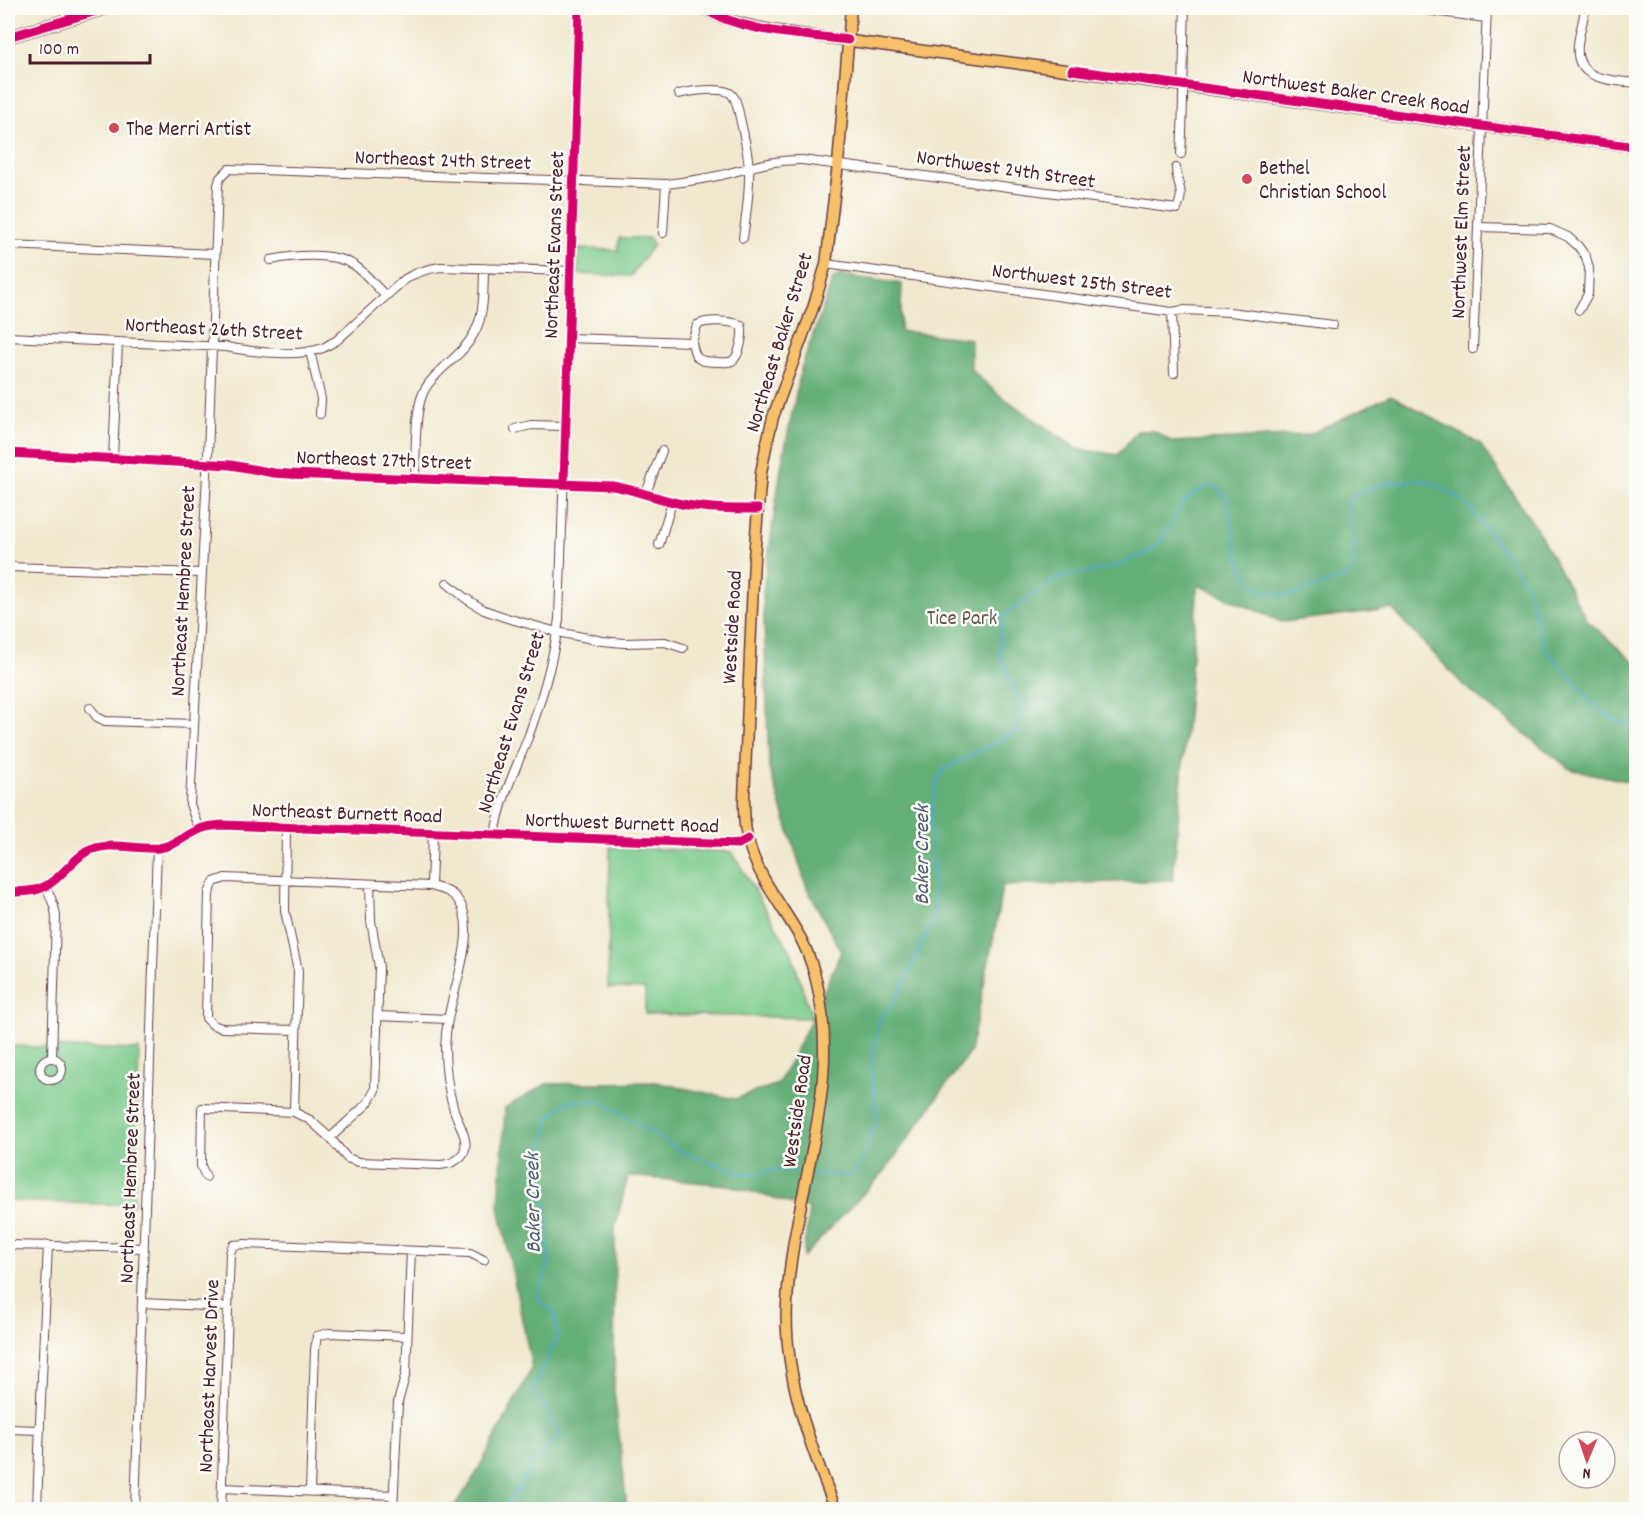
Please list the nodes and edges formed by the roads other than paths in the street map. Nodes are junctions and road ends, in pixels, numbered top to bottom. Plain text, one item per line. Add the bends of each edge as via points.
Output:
1 (107, 8) edge
2 (579, 8) edge
3 (702, 8) edge
4 (851, 8) edge
5 (1185, 8) edge
6 (1410, 8) edge
7 (1487, 8) edge
8 (1586, 8) edge
9 (1486, 18) junction
10 (8, 37) edge
11 (848, 40) junction
12 (1636, 83) edge
13 (1182, 86) junction
14 (679, 94) dead end
15 (1482, 126) junction
16 (1636, 147) edge
17 (1181, 154) dead end
18 (838, 164) junction
19 (749, 168) junction
20 (1176, 168) dead end
21 (224, 173) joint
22 (574, 182) junction
23 (666, 184) junction
24 (1478, 227) junction
25 (663, 234) dead end
26 (743, 238) dead end
27 (8, 245) edge
28 (215, 254) junction
29 (271, 260) dead end
30 (826, 264) junction
31 (484, 268) junction
32 (570, 271) junction
33 (385, 295) junction
34 (1578, 310) dead end
35 (1172, 312) junction
36 (1333, 325) dead end
37 (8, 337) edge
38 (568, 338) junction
39 (118, 342) junction
40 (692, 342) junction
41 (212, 346) junction
42 (1473, 349) dead end
43 (310, 351) junction
44 (1174, 373) dead end
45 (320, 414) dead end
46 (565, 426) junction
47 (515, 429) dead end
48 (662, 451) dead end
49 (8, 453) edge
50 (113, 459) junction
51 (207, 464) junction
52 (415, 478) junction
53 (564, 483) junction
54 (646, 494) junction
55 (672, 502) junction
56 (758, 509) junction
57 (659, 545) dead end
58 (8, 567) edge
59 (201, 573) junction
60 (447, 583) dead end
61 (557, 632) junction
62 (683, 648) dead end
63 (90, 708) dead end
64 (194, 724) junction
65 (286, 827) junction
66 (199, 830) junction
67 (433, 834) junction
68 (495, 836) junction
69 (747, 839) junction
70 (157, 848) junction
71 (285, 881) junction
72 (370, 884) junction
73 (46, 886) junction
74 (431, 886) junction
75 (8, 892) edge
76 (377, 1016) junction
77 (448, 1019) junction
78 (296, 1030) junction
79 (52, 1058) dead end
80 (294, 1112) junction
81 (330, 1138) junction
82 (206, 1176) dead end
83 (8, 1245) edge
84 (48, 1245) junction
85 (144, 1248) junction
86 (411, 1251) junction
87 (484, 1260) dead end
88 (142, 1303) junction
89 (228, 1307) junction
90 (407, 1336) junction
91 (8, 1429) edge
92 (40, 1430) junction
93 (222, 1488) junction
94 (310, 1491) junction
95 (394, 1495) junction
96 (37, 1509) edge
97 (135, 1509) edge
98 (221, 1509) edge
99 (393, 1509) edge
100 (836, 1509) edge

1 - 10 highway
2 - 22 street, Northeast Evans Street
3 - 11 main road, Northwest Baker Creek Road via 746,26
4 - 11 main road, Northeast Baker Street
5 - 13 street
6 - 9 street
7 - 9 street, Northwest Elm Street
8 - 12 street via 1578,46 1584,69 1606,79
9 - 15 street, Northwest Elm Street
11 - 13 main road, Northwest Baker Creek Road
11 - 18 main road, Northeast Baker Street
13 - 15 main road, Northwest Baker Creek Road
13 - 17 street
14 - 19 street via 694,90 731,94
15 - 16 main road, Northwest Baker Creek Road
15 - 24 street, Northwest Elm Street
18 - 19 street, Northeast 24th Street via 785,160
18 - 20 street, Northwest 24th Street via 1177,209 1182,190
18 - 30 main road, Northeast Baker Street
19 - 23 street, Northeast 24th Street
19 - 26 street
21 - 22 street, Northeast 24th Street via 235,169
21 - 28 street, Northeast Hembree Street via 218,185
22 - 23 street, Northeast 24th Street
22 - 32 street, Northeast Evans Street
23 - 25 street
24 - 34 street via 1550,230 1568,237 1586,257 1589,268 1588,294
24 - 42 street, Northwest Elm Street
27 - 28 street
28 - 41 street, Northeast Hembree Street
29 - 33 street via 291,256 346,261
30 - 35 street, Northwest 25th Street
30 - 56 main road, Northeast Baker Street via 773,417
31 - 32 street, Northeast 26th Street
31 - 33 street, Northeast 26th Street via 425,269
31 - 52 street via 482,310 476,332 424,389 419,402
32 - 38 street, Northeast Evans Street
33 - 43 street, Northeast 26th Street via 336,341
35 - 36 street, Northwest 25th Street via 1230,312
35 - 44 street
37 - 39 street, Northeast 26th Street
38 - 40 street
38 - 46 street, Northeast Evans Street
39 - 41 street, Northeast 26th Street
39 - 50 street
40 - 40 street via 696,358 703,362 729,363 735,358 744,332 734,323 703,321 697,325
41 - 43 street, Northeast 26th Street
41 - 51 street, Northeast Hembree Street
43 - 45 street via 321,399
46 - 47 street via 531,425
46 - 53 street, Northeast Evans Street
48 - 54 street
49 - 50 street, Northeast 27th Street
50 - 51 street, Northeast 27th Street
51 - 52 street, Northeast 27th Street via 289,474
51 - 59 street, Northeast Hembree Street
52 - 53 street, Northeast 27th Street
53 - 54 street, Northeast 27th Street via 613,486
53 - 61 street, Northeast Evans Street
54 - 55 street, Northeast 27th Street
55 - 56 street, Northeast 27th Street
55 - 57 street
56 - 69 main road, Westside Road via 744,778
58 - 59 street
59 - 64 street, Northeast Hembree Street
60 - 61 street via 484,610
61 - 62 street via 603,641 665,642
61 - 68 street, Northeast Evans Street via 542,693 504,795
63 - 64 street via 105,721
64 - 66 street, Northeast Hembree Street via 190,804
65 - 66 street, Northeast Burnett Road via 223,825
65 - 67 street, Northeast Burnett Road
65 - 71 street
66 - 70 street, Northeast Burnett Road via 172,845
67 - 68 street, Northeast Burnett Road
67 - 74 street
68 - 69 street, Northwest Burnett Road via 738,844
69 - 100 main road, Westside Road via 764,879 802,942 822,1012 824,1076 791,1260 786,1321 797,1398
70 - 73 street via 100,847 86,853
70 - 85 street, Northeast Hembree Street
71 - 72 street
71 - 78 street via 285,911 298,971
71 - 78 street via 225,878 214,882 209,893 205,1009 206,1018 222,1028
72 - 74 street
72 - 76 street via 379,967
73 - 75 street
73 - 79 street via 56,916
74 - 77 street via 457,898 466,919
76 - 77 street
76 - 81 street via 373,1096
77 - 81 street via 448,1089 465,1140 458,1161 440,1166 359,1162 347,1158
78 - 80 street
80 - 81 street
80 - 82 street via 202,1108 201,1166
83 - 84 street
84 - 85 street
84 - 92 street
85 - 88 street, Northeast Hembree Street
86 - 87 street via 470,1253
86 - 89 street, Northeast Harvest Drive via 233,1245
86 - 90 street
88 - 89 street
88 - 97 street, Northeast Hembree Street
89 - 93 street, Northeast Harvest Drive
90 - 94 street via 317,1336
90 - 95 street via 406,1373 397,1414
91 - 92 street
92 - 96 street
93 - 94 street
93 - 98 street, Northeast Harvest Drive
94 - 95 street
95 - 99 street

